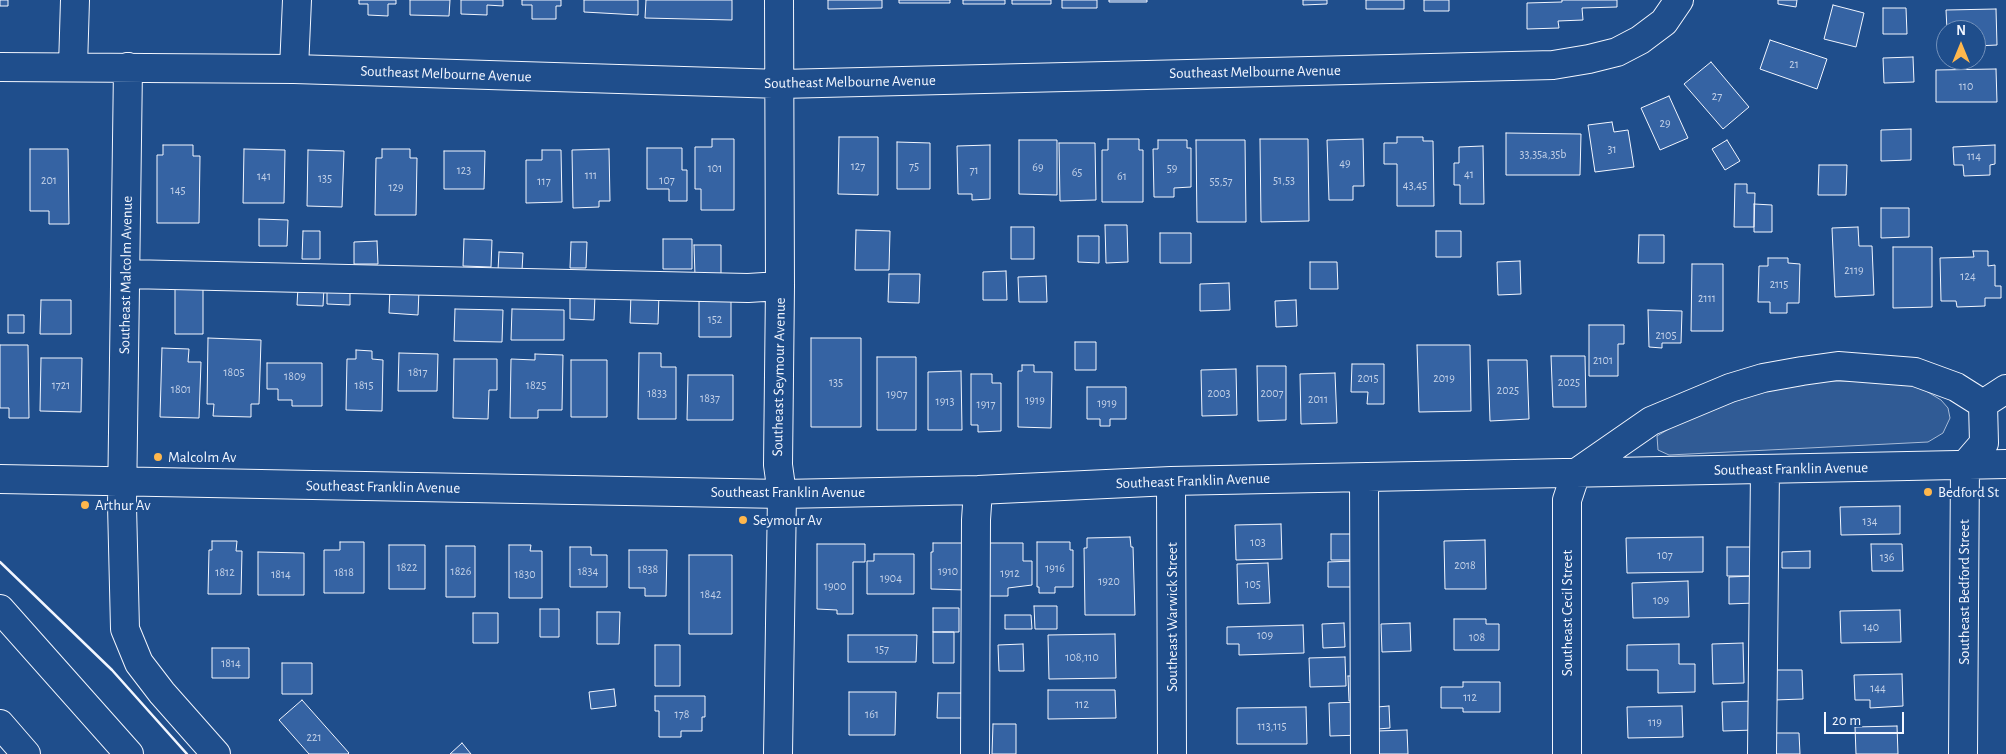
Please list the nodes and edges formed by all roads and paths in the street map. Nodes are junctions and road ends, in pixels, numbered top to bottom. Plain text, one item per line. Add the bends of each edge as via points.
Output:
1 (75, 0) edge
2 (297, 0) edge
3 (779, 0) edge
4 (1679, 0) edge
5 (0, 67) edge
6 (73, 67) junction
7 (128, 67) junction
8 (294, 69) junction
9 (781, 84) junction
10 (127, 274) junction
11 (780, 286) junction
12 (2006, 389) edge
13 (1983, 404) junction
14 (2006, 464) edge
15 (1965, 465) junction
16 (1764, 469) junction
17 (1576, 473) junction
18 (1364, 478) junction
19 (0, 479) edge
20 (1171, 481) junction
21 (122, 482) junction
22 (978, 490) junction
23 (782, 494) junction
24 (0, 610) edge
25 (0, 724) edge
26 (26, 754) edge
27 (129, 754) edge
28 (216, 754) edge
29 (778, 754) edge
30 (975, 754) edge
31 (1172, 754) edge
32 (1366, 754) edge
33 (1567, 754) edge
34 (1762, 754) edge
35 (1963, 754) edge

1 - 6 main road
2 - 8 main road
3 - 9 main road, Southeast Seymour Avenue
4 - 9 main road, Southeast Melbourne Avenue via 1664,22 1617,52 1553,65
5 - 6 main road, Southeast Melbourne Avenue
6 - 7 main road, Southeast Melbourne Avenue
7 - 8 main road, Southeast Melbourne Avenue
7 - 10 main road, Southeast Malcolm Avenue
8 - 9 main road, Southeast Melbourne Avenue
9 - 11 main road, Southeast Seymour Avenue
10 - 11 main road via 748,288
10 - 21 main road, Southeast Malcolm Avenue
11 - 23 main road, Southeast Seymour Avenue via 778,465
12 - 13 main road
13 - 15 main road via 1984,442
13 - 17 main road via 1956,387 1915,372 1838,366 1802,371 1730,388 1650,421
14 - 15 main road, Southeast Franklin Avenue
15 - 16 main road, Southeast Franklin Avenue
15 - 35 main road, Southeast Bedford Street
16 - 17 main road, Southeast Franklin Avenue
16 - 34 main road
17 - 18 main road, Southeast Franklin Avenue
17 - 33 main road, Southeast Cecil Street via 1567,500
18 - 20 main road, Southeast Franklin Avenue
18 - 32 main road
19 - 21 main road, Southeast Franklin Avenue
20 - 22 main road, Southeast Franklin Avenue
20 - 31 main road, Southeast Warwick Street
21 - 23 main road, Southeast Franklin Avenue
21 - 28 main road, Southeast Malcolm Avenue via 125,629 139,663
22 - 23 main road, Southeast Franklin Avenue
22 - 30 main road
23 - 29 main road, Southeast Seymour Avenue
24 - 27 main road
25 - 26 main road

